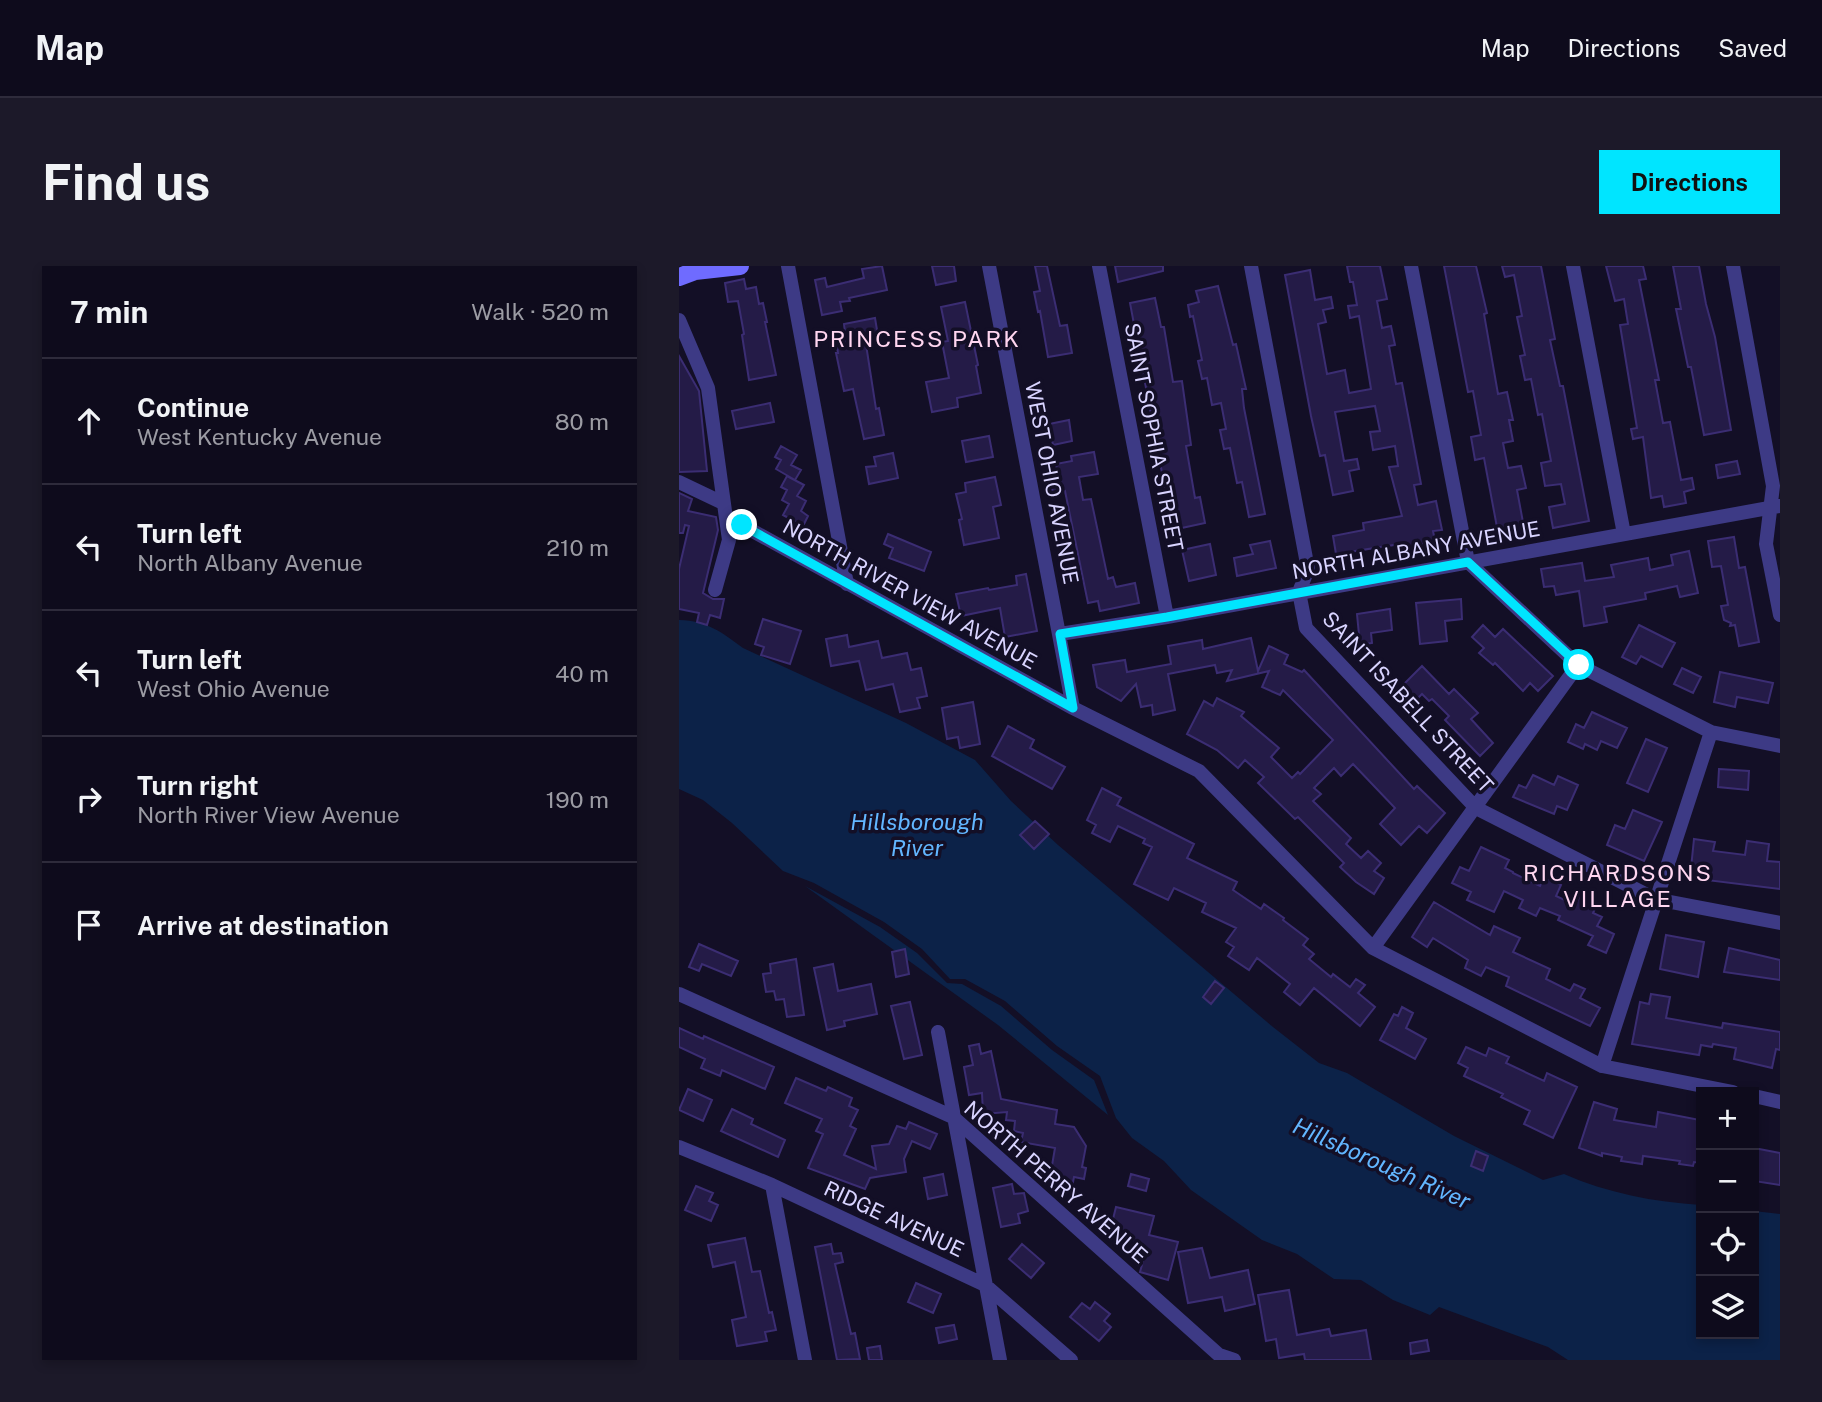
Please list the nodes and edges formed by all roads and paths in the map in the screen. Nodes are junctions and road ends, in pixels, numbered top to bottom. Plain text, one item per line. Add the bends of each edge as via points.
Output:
1 (740, 266) edge
2 (788, 266) edge
3 (989, 266) edge
4 (1099, 266) edge
5 (1251, 266) edge
6 (1411, 266) edge
7 (1573, 266) edge
8 (1733, 266) edge
9 (679, 277) edge
10 (679, 320) edge
11 (679, 482) edge
12 (723, 503) junction
13 (1775, 507) edge
14 (742, 525) dead end
15 (1624, 534) junction
16 (1468, 562) junction
17 (846, 584) junction
18 (715, 590) dead end
19 (1299, 592) junction
20 (1780, 615) edge
21 (1167, 617) junction
22 (1060, 634) junction
23 (1579, 665) junction
24 (1073, 708) junction
25 (1711, 732) junction
26 (1780, 746) edge
27 (1476, 808) junction
28 (1655, 899) junction
29 (1780, 923) edge
30 (1373, 948) junction
31 (679, 994) edge
32 (937, 1032) dead end
33 (1602, 1066) junction
34 (1708, 1087) edge
35 (1759, 1097) edge
36 (1780, 1102) edge
37 (953, 1117) junction
38 (679, 1147) edge
39 (772, 1185) junction
40 (985, 1285) junction
41 (805, 1360) edge
42 (1000, 1360) edge
43 (1071, 1360) edge
44 (1234, 1360) edge

1 - 9 street
2 - 17 street
3 - 22 street, WEST OHIO AVENUE
4 - 21 street, SAINT SOPHIA STREET
5 - 19 street, SAINT ISABELL STREET via 1308,569
6 - 16 street
7 - 15 street
8 - 13 street
10 - 12 street via 708,388
11 - 12 street
12 - 18 street via 729,540
13 - 15 street, NORTH ALBANY AVENUE
13 - 20 street via 1766,544
14 - 17 street, NORTH RIVER VIEW AVENUE
15 - 16 street, NORTH ALBANY AVENUE
16 - 19 street, NORTH ALBANY AVENUE
16 - 23 street
17 - 24 street, NORTH RIVER VIEW AVENUE
19 - 21 street, NORTH ALBANY AVENUE
19 - 27 street, SAINT ISABELL STREET via 1305,628
21 - 22 street, NORTH ALBANY AVENUE
22 - 24 street, WEST OHIO AVENUE
23 - 25 street
23 - 27 street
24 - 30 street, NORTH RIVER VIEW AVENUE via 1199,771
25 - 26 street
25 - 28 street
27 - 28 street, SAINT ISABELL STREET
27 - 30 street
28 - 29 street, SAINT ISABELL STREET
28 - 33 street
30 - 33 street, NORTH RIVER VIEW AVENUE
31 - 37 street, NORTH PERRY AVENUE
32 - 37 street
33 - 34 street, NORTH RIVER VIEW AVENUE
35 - 36 street
37 - 40 street
37 - 44 street, NORTH PERRY AVENUE via 1219,1355
38 - 39 street, RIDGE AVENUE
39 - 40 street, RIDGE AVENUE
39 - 41 street
40 - 42 street
40 - 43 street, RIDGE AVENUE

